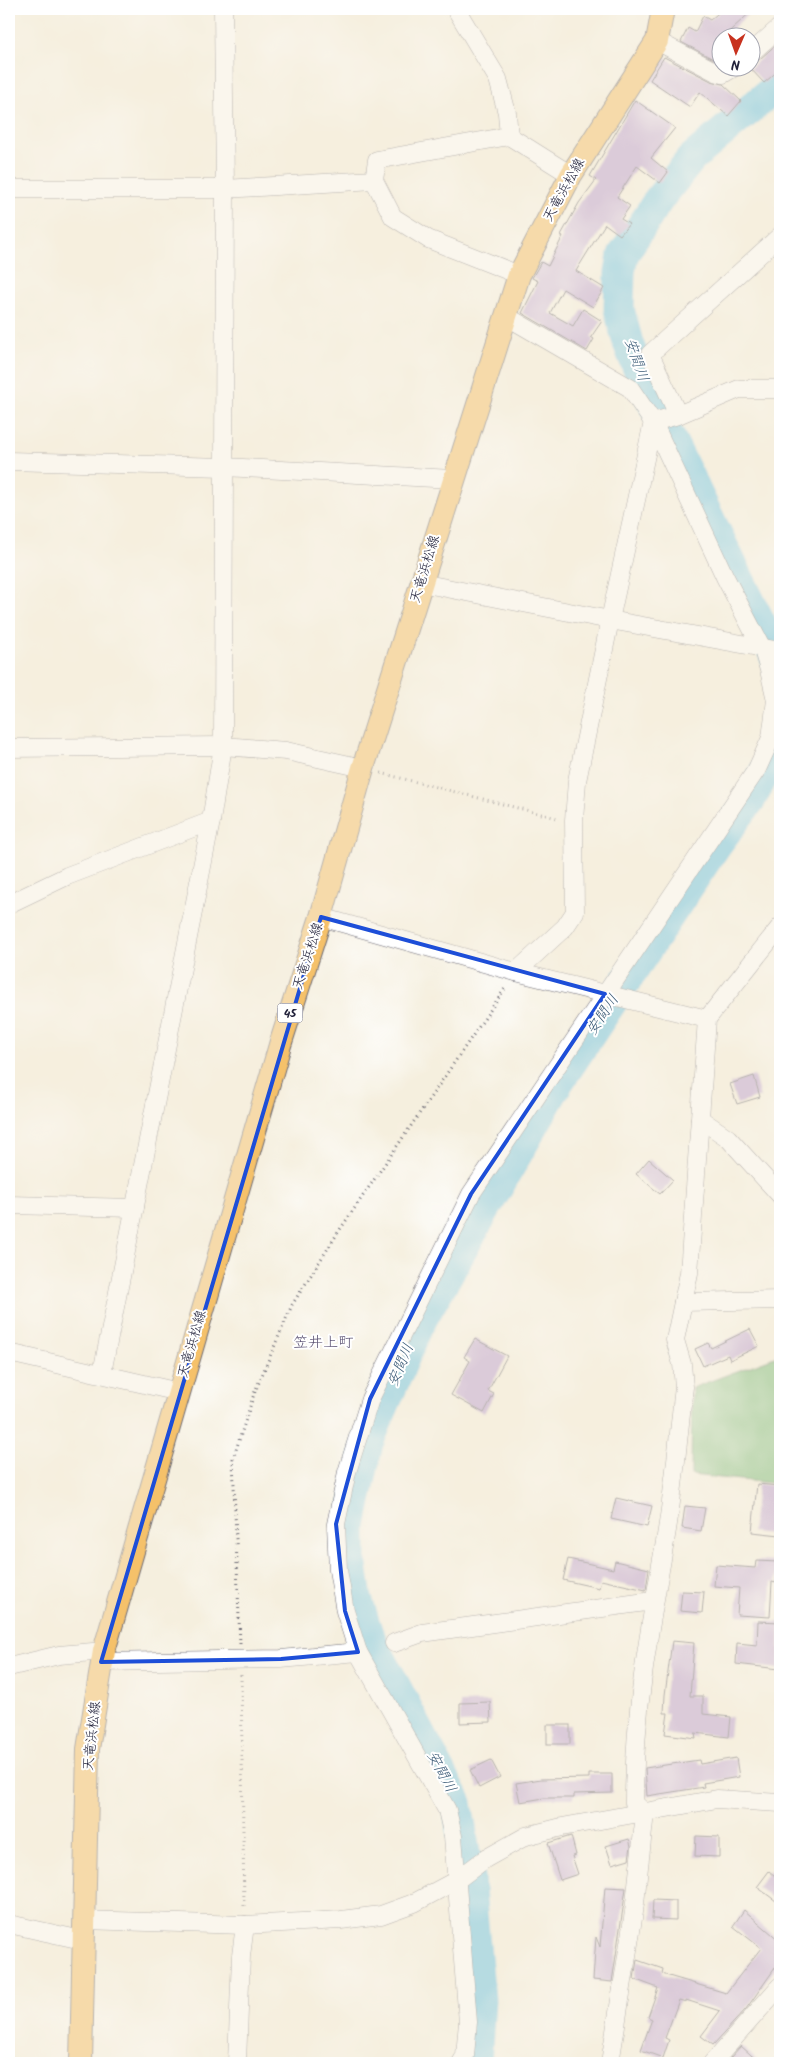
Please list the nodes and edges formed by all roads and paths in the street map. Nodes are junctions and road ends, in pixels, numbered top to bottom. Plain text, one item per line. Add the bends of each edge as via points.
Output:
1 (223, 9) edge
2 (456, 9) edge
3 (663, 9) edge
4 (780, 27) edge
5 (657, 41) junction
6 (762, 43) edge
7 (712, 70) edge
8 (509, 136) junction
9 (571, 175) junction
10 (374, 180) junction
11 (9, 189) edge
12 (225, 189) junction
13 (780, 236) edge
14 (519, 275) junction
15 (506, 316) junction
16 (780, 389) edge
17 (663, 419) junction
18 (9, 461) edge
19 (224, 467) junction
20 (453, 479) junction
21 (421, 583) junction
22 (610, 620) junction
23 (769, 650) edge
24 (223, 746) junction
25 (9, 748) edge
26 (364, 768) junction
27 (212, 821) junction
28 (574, 822) junction
29 (9, 904) edge
30 (320, 917) junction
31 (780, 927) edge
32 (516, 972) junction
33 (612, 996) junction
34 (707, 1019) junction
35 (700, 1119) junction
36 (780, 1195) edge
37 (9, 1205) edge
38 (136, 1208) junction
39 (780, 1300) edge
40 (682, 1302) junction
41 (9, 1353) edge
42 (102, 1373) junction
43 (178, 1392) junction
44 (653, 1601) junction
45 (394, 1643) dead end
46 (358, 1652) junction
47 (102, 1657) junction
48 (241, 1659) junction
49 (9, 1667) edge
50 (780, 1803) edge
51 (645, 1813) junction
52 (458, 1880) junction
53 (9, 1924) edge
54 (244, 1925) junction
55 (83, 1930) junction
56 (780, 1986) edge
57 (81, 2063) edge
58 (237, 2063) edge
59 (461, 2063) edge
60 (610, 2063) edge
61 (712, 2063) edge

1 - 12 street
2 - 8 street via 498,79 508,113
3 - 5 main road, 天竜浜松線 / 45
4 - 6 street
5 - 7 street
5 - 9 main road, 天竜浜松線 / 45
8 - 9 street
8 - 10 street via 377,160
9 - 14 main road, 天竜浜松線 / 45
10 - 12 street
10 - 14 street via 393,217 428,239
11 - 12 street
12 - 19 street
13 - 17 street via 650,354
14 - 15 main road, 天竜浜松線 / 45
15 - 17 street via 630,388
15 - 20 main road, 天竜浜松線 / 45
16 - 17 street via 739,389
17 - 22 street
17 - 23 street via 725,577
18 - 19 street
19 - 20 street
19 - 24 street
20 - 21 main road, 天竜浜松線 / 45
21 - 22 street
21 - 26 main road, 天竜浜松線 / 45
22 - 23 street
22 - 28 street via 577,781
23 - 33 street via 776,700 771,738 761,761
24 - 25 street
24 - 26 street via 286,751
24 - 27 street
26 - 28 path
26 - 30 main road, 天竜浜松線 / 45
27 - 29 street via 67,876
27 - 38 street
28 - 32 street via 574,912 565,927
30 - 32 street
30 - 43 main road, 天竜浜松線 / 45
31 - 34 street
32 - 33 street
32 - 48 path via 292,1304 254,1394 233,1459
33 - 34 street
33 - 46 street via 471,1194 370,1399 347,1472 336,1524 338,1570 345,1611
34 - 35 street
35 - 36 street via 728,1138
35 - 40 street via 689,1273
37 - 38 street
38 - 42 street
39 - 40 street
40 - 44 street via 675,1340 684,1387 665,1541
41 - 42 street
42 - 43 street
43 - 47 main road, 天竜浜松線 / 45
44 - 45 street via 422,1633
44 - 51 street via 640,1685 634,1760 634,1803
46 - 48 street
46 - 52 street via 446,1810 453,1836
47 - 48 street
47 - 49 street via 59,1655
47 - 55 main road, 天竜浜松線 / 45 via 88,1749
48 - 54 path
50 - 51 street via 717,1799
51 - 52 street via 526,1836 485,1859
51 - 60 street via 634,1912
52 - 54 street via 414,1903 381,1915
52 - 59 street via 468,2022 465,2056
53 - 55 street
54 - 55 street
54 - 58 street
55 - 57 main road, 天竜浜松線 / 45
56 - 61 street

